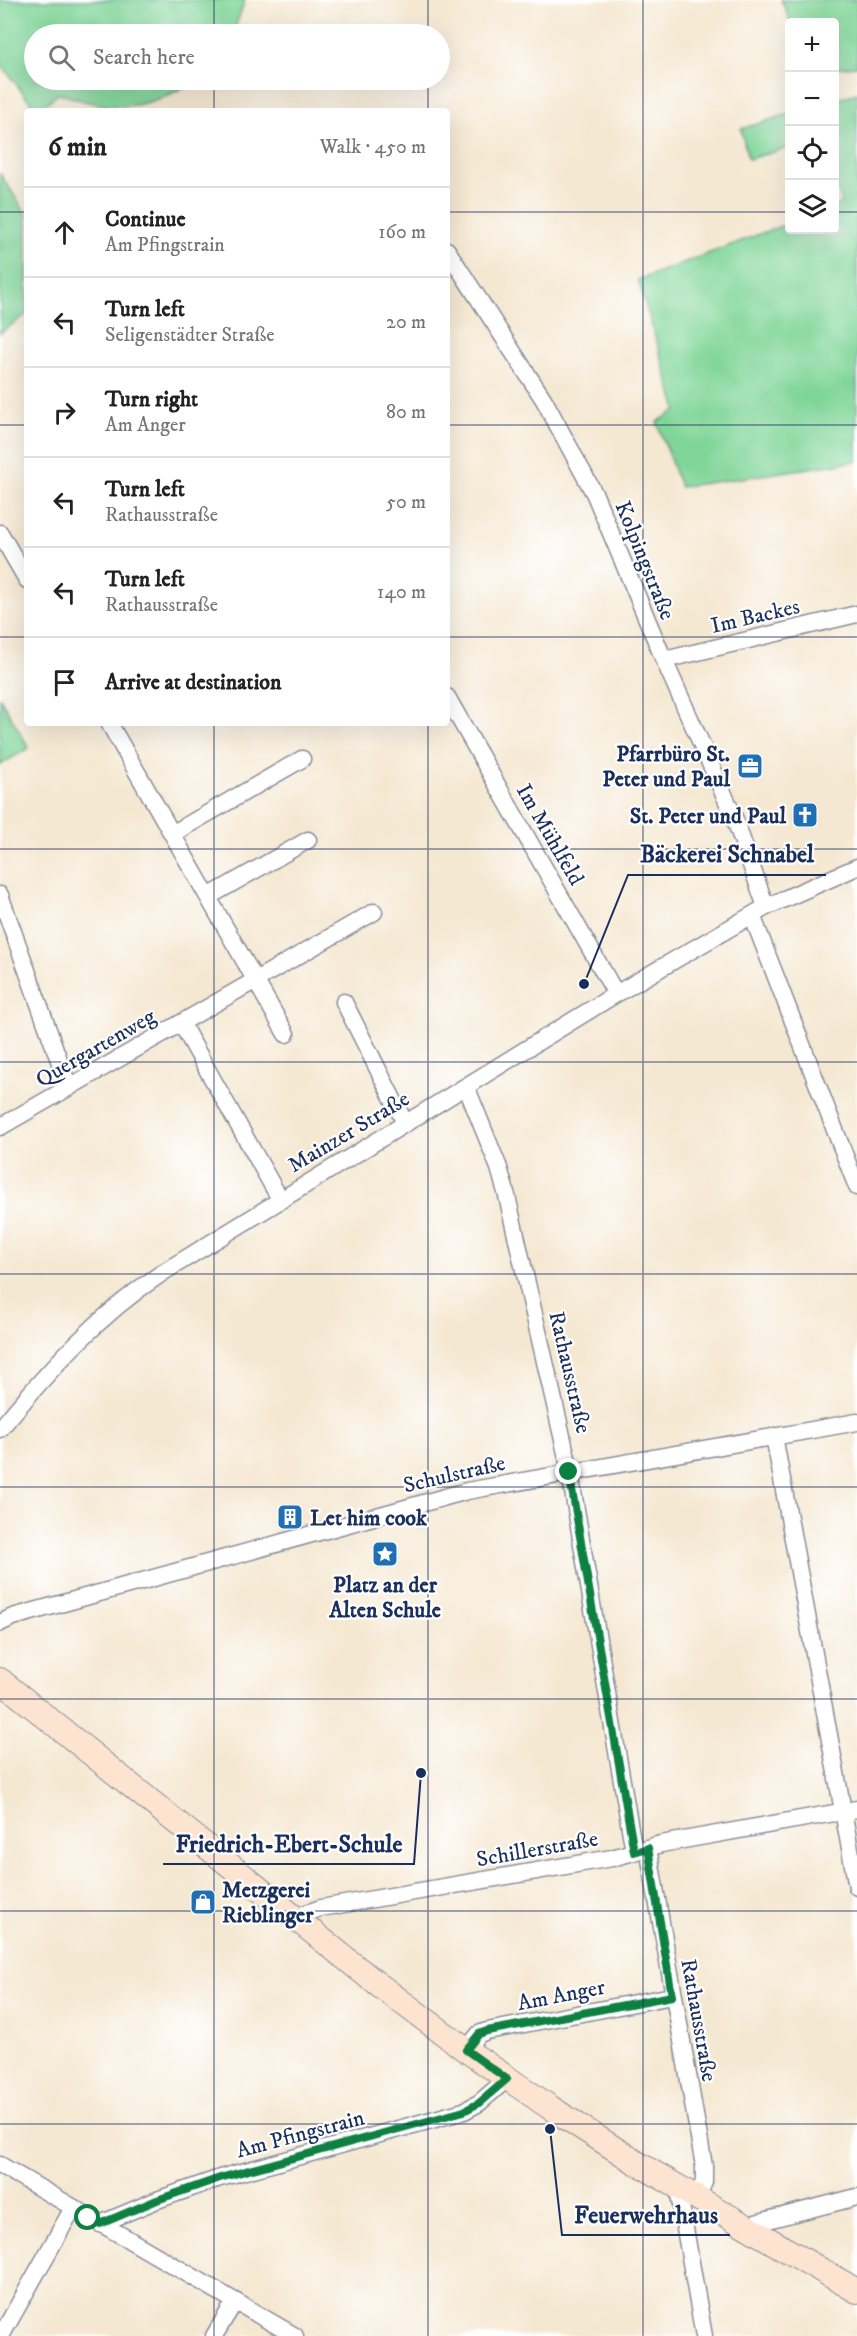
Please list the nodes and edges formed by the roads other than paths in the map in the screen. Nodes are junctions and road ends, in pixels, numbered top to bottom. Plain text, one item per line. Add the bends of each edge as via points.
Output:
1 (450, 255) edge
2 (0, 533) edge
3 (24, 575) edge
4 (857, 614) edge
5 (664, 660) junction
6 (450, 701) edge
7 (111, 726) edge
8 (302, 759) dead end
9 (172, 834) junction
10 (308, 840) dead end
11 (857, 867) edge
12 (0, 895) edge
13 (208, 897) junction
14 (759, 911) junction
15 (374, 912) dead end
16 (256, 980) junction
17 (616, 993) junction
18 (344, 1002) dead end
19 (181, 1023) junction
20 (286, 1034) dead end
21 (466, 1086) junction
22 (69, 1088) junction
23 (405, 1123) junction
24 (0, 1127) edge
25 (856, 1181) edge
26 (280, 1199) junction
27 (857, 1422) edge
28 (0, 1429) edge
29 (766, 1438) junction
30 (569, 1472) junction
31 (0, 1623) edge
32 (0, 1680) edge
33 (850, 1811) edge
34 (641, 1850) junction
35 (857, 1887) edge
36 (295, 1917) junction
37 (672, 1996) junction
38 (466, 2050) junction
39 (507, 2079) junction
40 (0, 2165) edge
41 (687, 2194) junction
42 (857, 2197) edge
43 (73, 2208) junction
44 (100, 2224) junction
45 (744, 2226) junction
46 (857, 2291) edge
47 (235, 2301) junction
48 (1, 2336) edge
49 (214, 2336) edge
50 (295, 2336) edge
51 (704, 2336) edge

1 - 5 street, Kolpingstraße via 570,447 612,532
2 - 3 street
4 - 5 street, Im Backes
5 - 14 street, Kolpingstraße via 734,816
6 - 17 street, Im Mühlfeld
7 - 9 street
8 - 9 street
9 - 13 street
10 - 13 street
11 - 14 street, Mainzer Straße
12 - 22 street
13 - 16 street
14 - 17 street, Mainzer Straße
14 - 25 street, Kolpingstraße
15 - 16 street, Quergartenweg
16 - 19 street, Quergartenweg
16 - 20 street
17 - 21 street, Mainzer Straße
18 - 23 street
19 - 22 street, Quergartenweg
19 - 26 street, Quergartenweg
21 - 23 street, Mainzer Straße
21 - 30 street, Rathausstraße via 507,1196
22 - 24 street, Quergartenweg
23 - 26 street, Mainzer Straße
26 - 28 street, Mainzer Straße via 119,1303 65,1353
27 - 29 street, Schulstraße
29 - 30 street, Schulstraße
29 - 33 street
30 - 31 street, Schulstraße via 426,1501
30 - 34 street, Rathausstraße
32 - 36 main road
33 - 34 street, Schillerstraße
33 - 35 street
34 - 36 street, Schillerstraße via 321,1908
34 - 37 street, Rathausstraße
36 - 38 main road
37 - 38 street, Am Anger via 487,2031 479,2034
37 - 41 street, Rathausstraße via 704,2166 704,2182
38 - 39 main road
39 - 41 main road
39 - 44 street, Am Pfingstrain via 464,2111 220,2178
40 - 43 street
41 - 45 main road
41 - 51 street
42 - 45 street
43 - 44 street
43 - 48 street
44 - 47 street
45 - 46 main road
47 - 49 street
47 - 50 street

